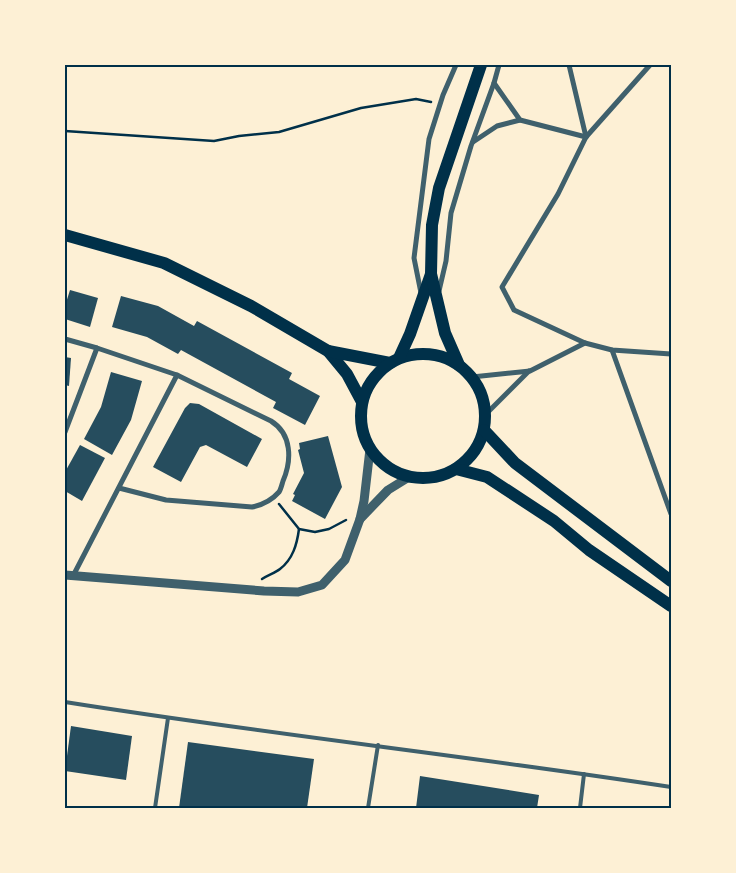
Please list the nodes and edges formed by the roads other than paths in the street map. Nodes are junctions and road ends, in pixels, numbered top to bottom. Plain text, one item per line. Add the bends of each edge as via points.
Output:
1 (456, 65) edge
2 (480, 65) edge
3 (499, 65) edge
4 (569, 65) edge
5 (650, 65) edge
6 (494, 82) junction
7 (520, 120) junction
8 (586, 137) junction
9 (472, 142) junction
10 (65, 235) edge
11 (431, 274) junction
12 (422, 299) junction
13 (437, 299) junction
14 (65, 339) edge
15 (585, 343) junction
16 (97, 348) junction
17 (612, 350) junction
18 (328, 352) junction
19 (671, 354) edge
20 (394, 361) junction
21 (459, 365) junction
22 (530, 370) junction
23 (177, 375) junction
24 (472, 377) junction
25 (362, 402) junction
26 (486, 416) junction
27 (484, 430) junction
28 (65, 432) edge
29 (370, 449) junction
30 (456, 469) junction
31 (408, 477) junction
32 (119, 488) junction
33 (671, 514) edge
34 (360, 519) junction
35 (69, 576) edge
36 (671, 581) edge
37 (671, 606) edge
38 (65, 702) edge
39 (168, 718) junction
40 (378, 746) junction
41 (584, 774) junction
42 (671, 788) edge
43 (155, 808) edge
44 (368, 808) edge
45 (580, 808) edge

1 - 12 street via 429,139 414,258
2 - 11 main road via 439,188 432,225
3 - 6 street
4 - 8 street
5 - 8 street
6 - 7 street
6 - 9 street
7 - 8 street
7 - 9 street via 497,126
8 - 15 street via 558,194 502,287 514,310
9 - 13 street via 450,213 446,261
10 - 18 main road via 164,263 251,306
11 - 12 main road
11 - 13 main road
12 - 20 main road via 410,334
13 - 21 main road via 445,333
14 - 16 street
15 - 17 street
15 - 22 street
16 - 23 street
16 - 28 street
17 - 19 street
17 - 33 street
18 - 20 main road
18 - 25 main road via 347,374
20 - 21 main road via 419,354 440,356
20 - 25 main road via 377,373
21 - 24 main road
22 - 24 street
22 - 26 street
23 - 32 street
23 - 32 street via 271,420 282,430 289,449 288,470 279,492 252,507 166,500
24 - 26 main road via 482,395
25 - 29 main road via 360,418
26 - 27 main road
27 - 30 main road via 478,446
27 - 36 main road via 515,463
29 - 31 main road via 380,462
29 - 34 street
30 - 31 main road via 441,476
30 - 37 main road via 488,477
31 - 34 street via 388,490
32 - 35 street
34 - 35 street via 345,560 322,585 298,592
38 - 39 lane
39 - 40 lane
39 - 43 lane
40 - 41 lane
40 - 44 lane
41 - 42 lane
41 - 45 lane

